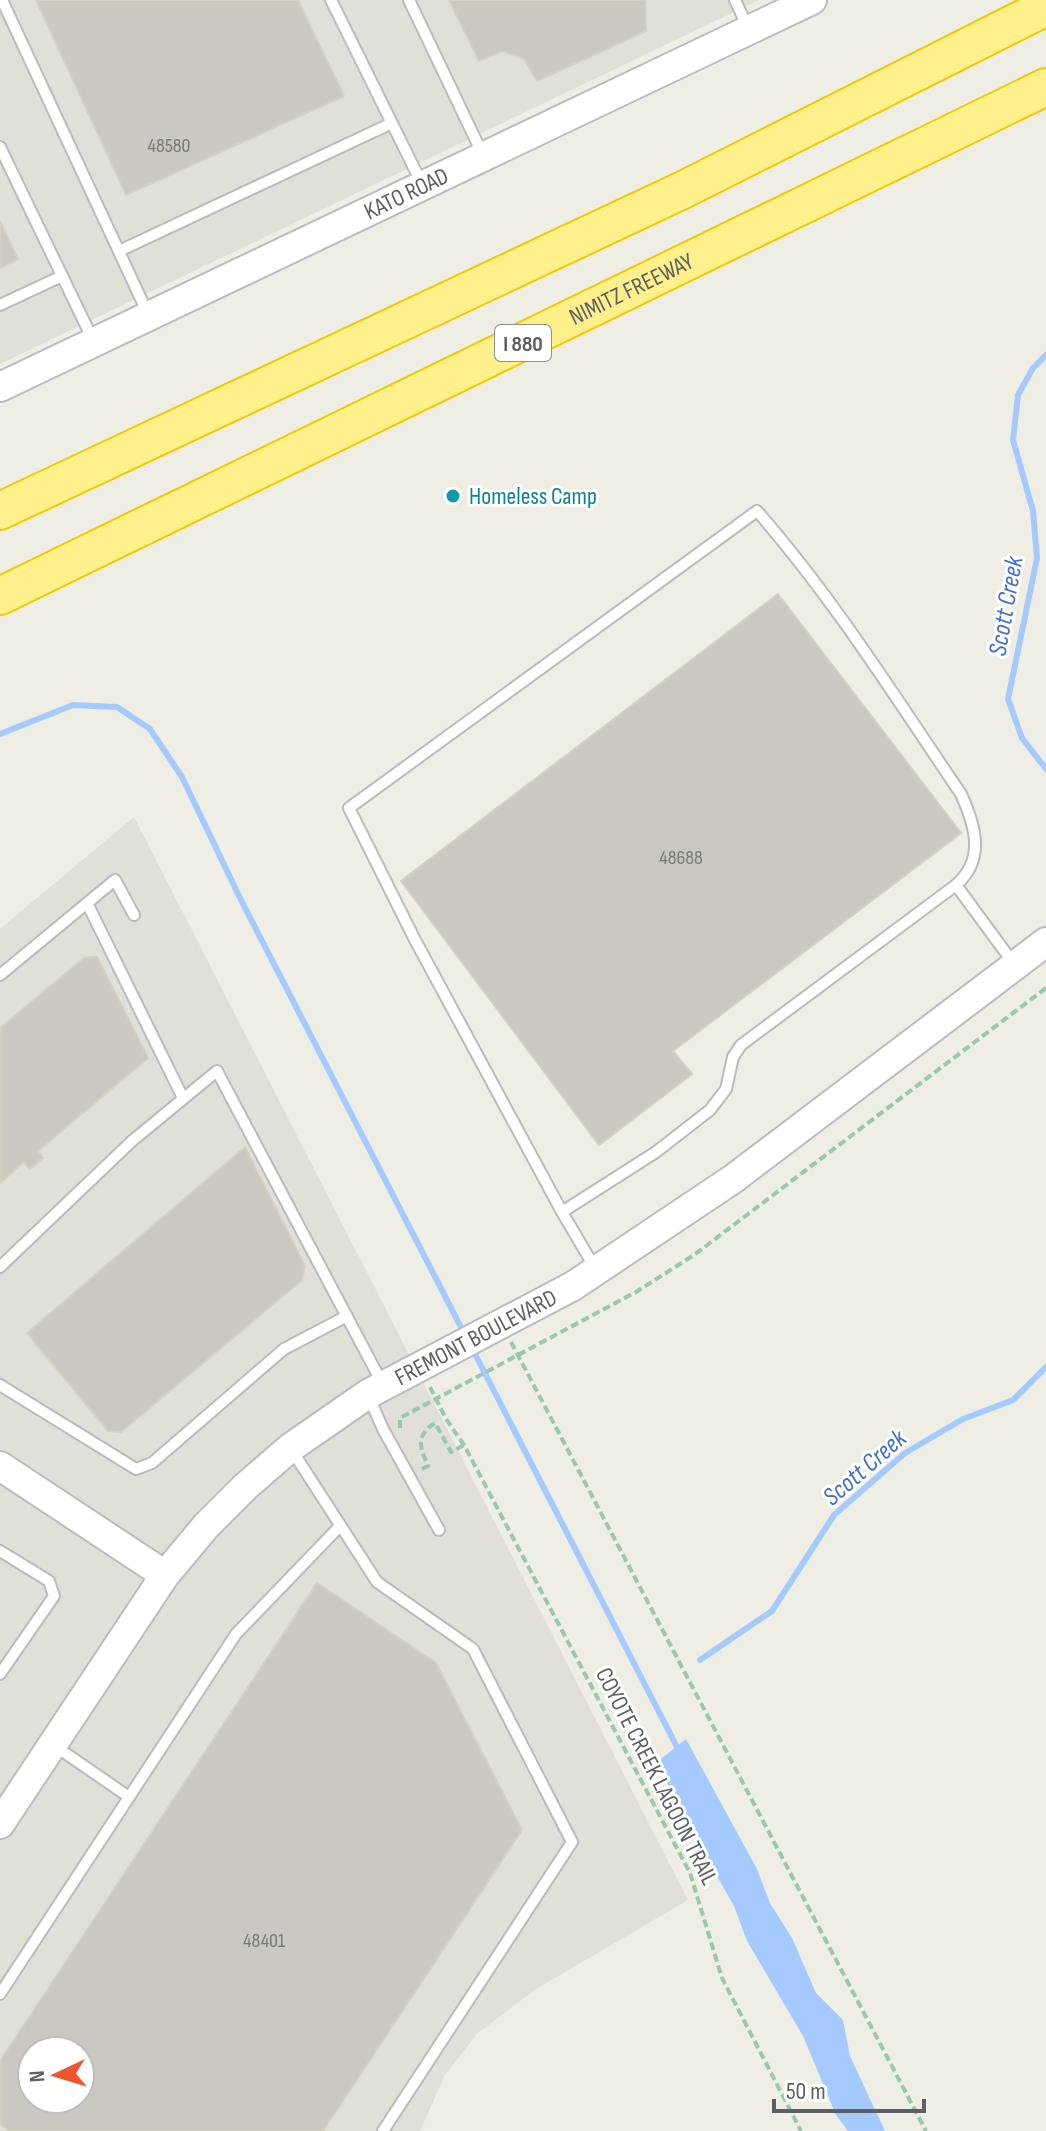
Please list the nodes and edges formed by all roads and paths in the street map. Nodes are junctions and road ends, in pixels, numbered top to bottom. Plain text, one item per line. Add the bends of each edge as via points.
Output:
1 (2, 0) edge
2 (331, 0) edge
3 (409, 0) edge
4 (735, 0) edge
5 (812, 0) edge
6 (1046, 7) edge
7 (749, 30) junction
8 (1046, 87) edge
9 (392, 123) junction
10 (0, 147) edge
11 (484, 157) junction
12 (423, 186) junction
13 (119, 251) junction
14 (62, 276) junction
15 (0, 305) edge
16 (149, 316) junction
17 (94, 342) junction
18 (0, 387) edge
19 (0, 511) edge
20 (0, 596) edge
21 (956, 885) junction
22 (87, 903) junction
23 (134, 915) dead end
24 (1046, 942) edge
25 (1015, 965) junction
26 (0, 975) edge
27 (1046, 988) edge
28 (183, 1098) junction
29 (562, 1212) junction
30 (0, 1267) edge
31 (596, 1270) junction
32 (347, 1316) junction
33 (501, 1322) junction
34 (518, 1355) junction
35 (394, 1379) junction
36 (0, 1385) edge
37 (435, 1398) junction
38 (404, 1438) dead end
39 (464, 1445) junction
40 (290, 1448) junction
41 (415, 1459) dead end
42 (0, 1466) edge
43 (339, 1527) junction
44 (439, 1530) dead end
45 (0, 1551) edge
46 (165, 1575) junction
47 (0, 1674) edge
48 (52, 1744) junction
49 (129, 1797) junction
50 (3, 1811) edge
51 (0, 1994) edge
52 (383, 2131) edge
53 (801, 2131) edge
54 (926, 2131) edge

1 - 13 lane
2 - 9 lane
3 - 11 lane
4 - 7 lane
5 - 7 main road, KATO ROAD
6 - 19 highway via 685,189
7 - 11 main road, KATO ROAD
8 - 20 highway, NIMITZ FREEWAY / I 880
9 - 12 lane
9 - 13 lane
10 - 14 lane
11 - 12 main road, KATO ROAD
12 - 16 main road, KATO ROAD
13 - 16 lane
14 - 15 lane
14 - 17 lane
16 - 17 main road, KATO ROAD
17 - 18 main road, KATO ROAD
21 - 25 lane
21 - 29 lane via 741,1045 726,1089 710,1110
21 - 29 lane via 972,865 976,845 974,822 961,794 841,614 757,511 349,808
22 - 23 lane via 115,880
22 - 26 lane
22 - 28 lane
24 - 25 main road, FREMONT BOULEVARD
25 - 31 main road, FREMONT BOULEVARD via 733,1179
27 - 34 path via 694,1255
28 - 30 lane
28 - 32 lane via 217,1071
29 - 31 lane
31 - 33 main road, FREMONT BOULEVARD
32 - 35 lane
32 - 36 lane via 284,1349 152,1463 136,1469
33 - 34 path
33 - 35 main road, FREMONT BOULEVARD
34 - 37 path
34 - 54 path
35 - 37 path, COYOTE CREEK LAGOON TRAIL
35 - 40 main road, FREMONT BOULEVARD
35 - 44 lane via 383,1429
37 - 38 path via 400,1418
37 - 39 path, COYOTE CREEK LAGOON TRAIL
39 - 41 path via 451,1452 435,1423 420,1438 428,1466 420,1470
39 - 53 path, COYOTE CREEK LAGOON TRAIL via 690,1873 722,1978
40 - 43 lane
40 - 46 main road, FREMONT BOULEVARD via 206,1526
42 - 46 main road
43 - 49 lane via 236,1634
43 - 52 lane via 377,1582 473,1649 572,1842
45 - 47 lane via 49,1581 54,1596
46 - 48 main road, FREMONT BOULEVARD
48 - 49 lane
48 - 50 main road, FREMONT BOULEVARD
49 - 51 lane

